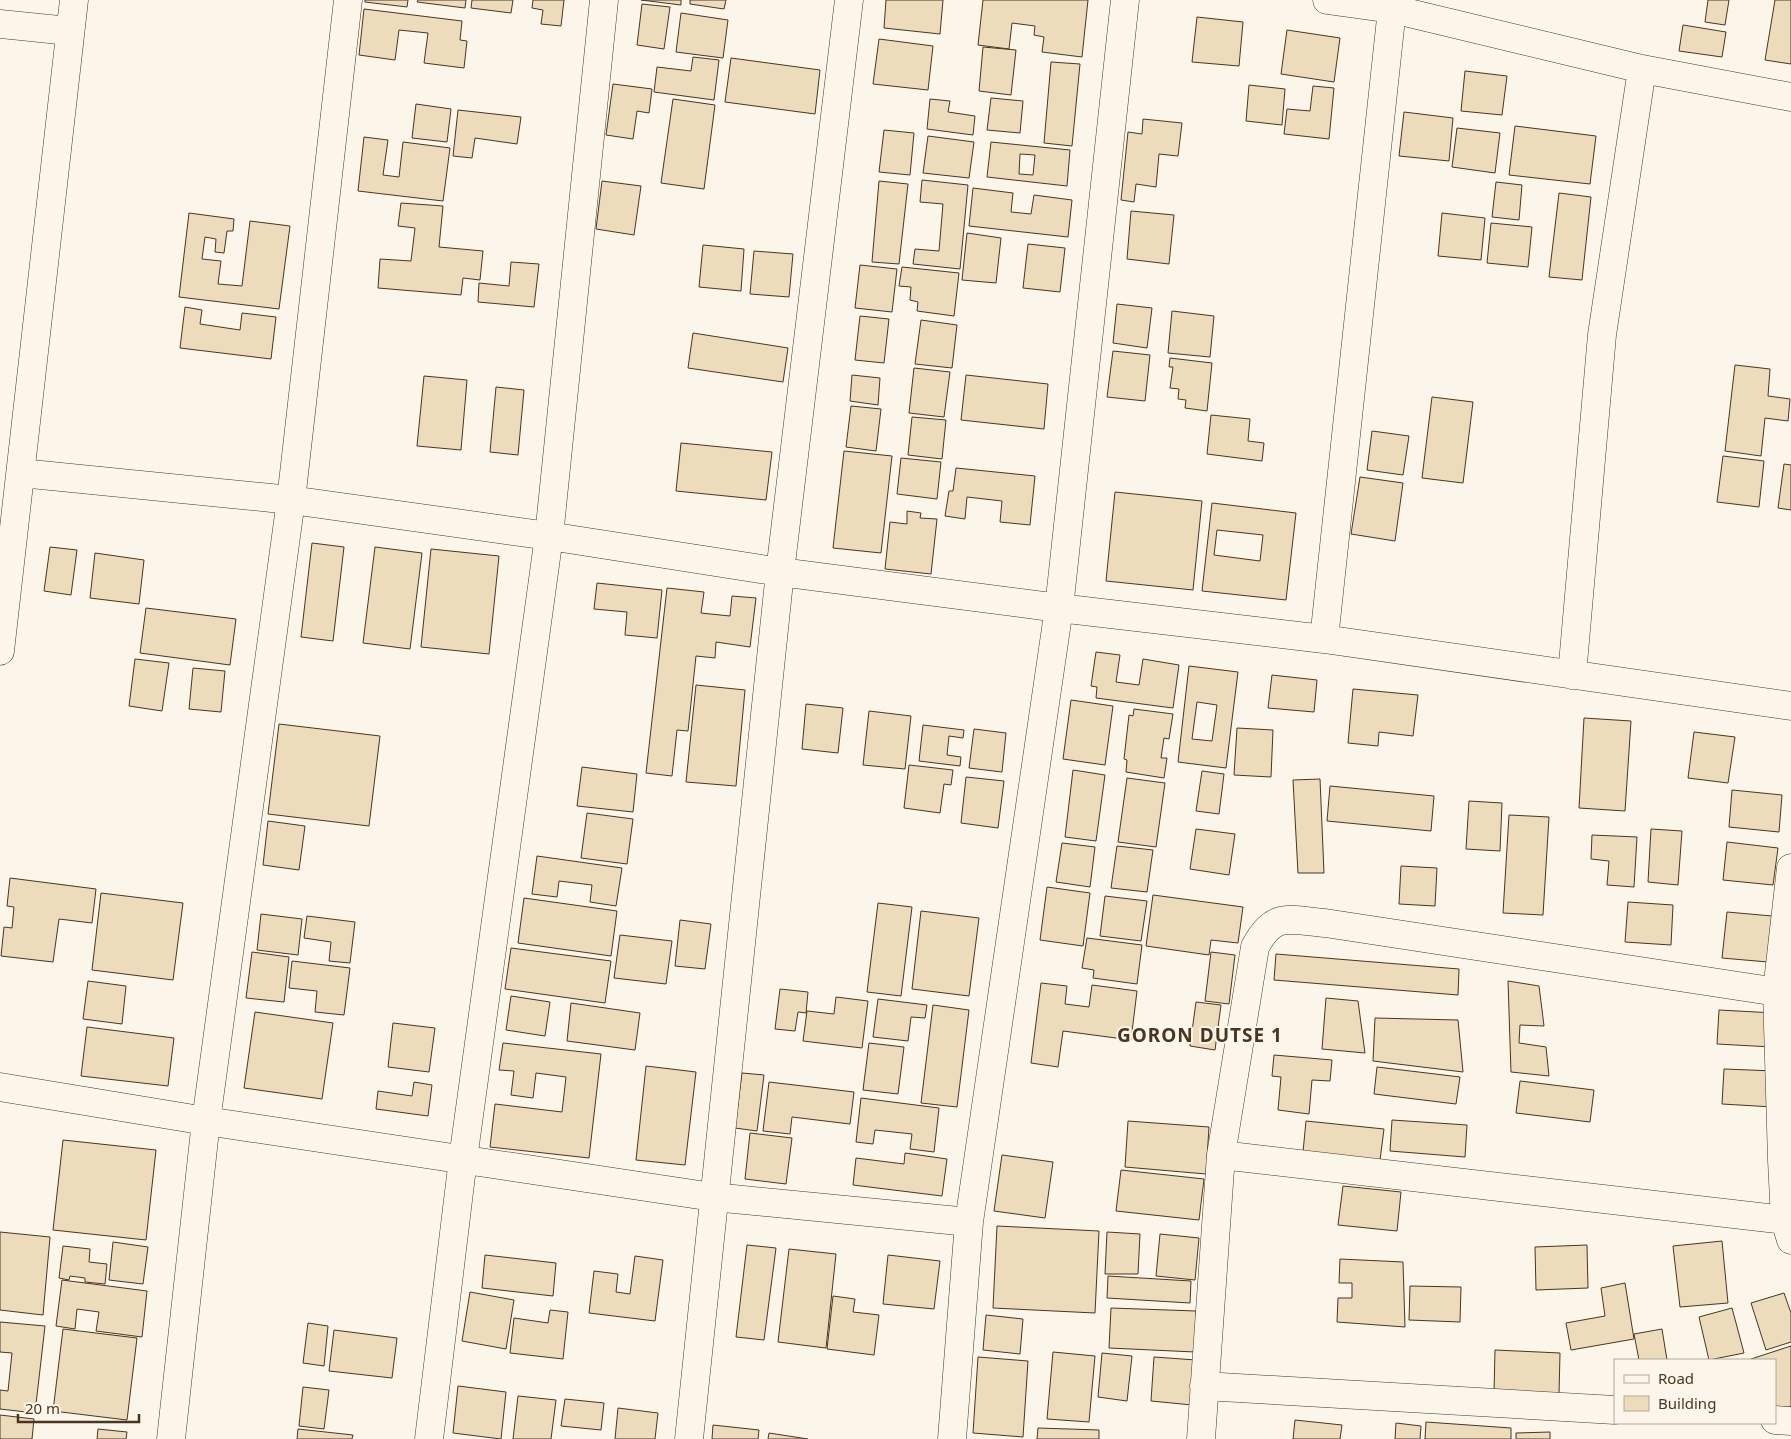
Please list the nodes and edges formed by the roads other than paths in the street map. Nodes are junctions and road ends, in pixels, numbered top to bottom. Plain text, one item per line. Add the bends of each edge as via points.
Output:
1 (74, 0) edge
2 (348, 0) edge
3 (604, 0) edge
4 (849, 0) edge
5 (1124, 0) edge
6 (1327, 0) edge
7 (1392, 5) edge
8 (0, 24) edge
9 (70, 31) junction
10 (1642, 69) junction
11 (1791, 97) edge
12 (21, 473) junction
13 (291, 500) junction
14 (549, 536) junction
15 (780, 572) junction
16 (1059, 608) junction
17 (1324, 639) junction
18 (0, 651) edge
19 (1572, 675) junction
20 (1791, 706) edge
21 (1791, 868) edge
22 (1784, 992) edge
23 (0, 1087) edge
24 (206, 1121) junction
25 (1221, 1155) junction
26 (463, 1159) junction
27 (713, 1197) junction
28 (969, 1222) junction
29 (1788, 1230) edge
30 (1204, 1386) junction
31 (1614, 1410) edge
32 (1776, 1420) edge
33 (1791, 1420) edge
34 (170, 1439) edge
35 (429, 1439) edge
36 (688, 1439) edge
37 (952, 1439) edge
38 (1201, 1439) edge

1 - 9 street
2 - 13 street
3 - 14 street
4 - 15 street
5 - 16 street
6 - 7 street
7 - 10 street
7 - 17 street
8 - 9 street
9 - 12 street
10 - 11 street
10 - 19 street via 1602,336
12 - 13 street
12 - 18 street
13 - 14 street
13 - 24 street
14 - 15 street
14 - 26 street
15 - 16 street
15 - 27 street
16 - 17 street
16 - 28 street
17 - 19 street
19 - 20 street
21 - 22 street
22 - 25 street via 1325,923 1273,922 1263,930 1255,947
22 - 29 street
23 - 24 street
24 - 26 street
24 - 34 street
25 - 29 street
25 - 30 street
26 - 27 street
26 - 35 street
27 - 28 street
27 - 36 street
28 - 37 street
30 - 31 street
30 - 38 street
32 - 33 street

